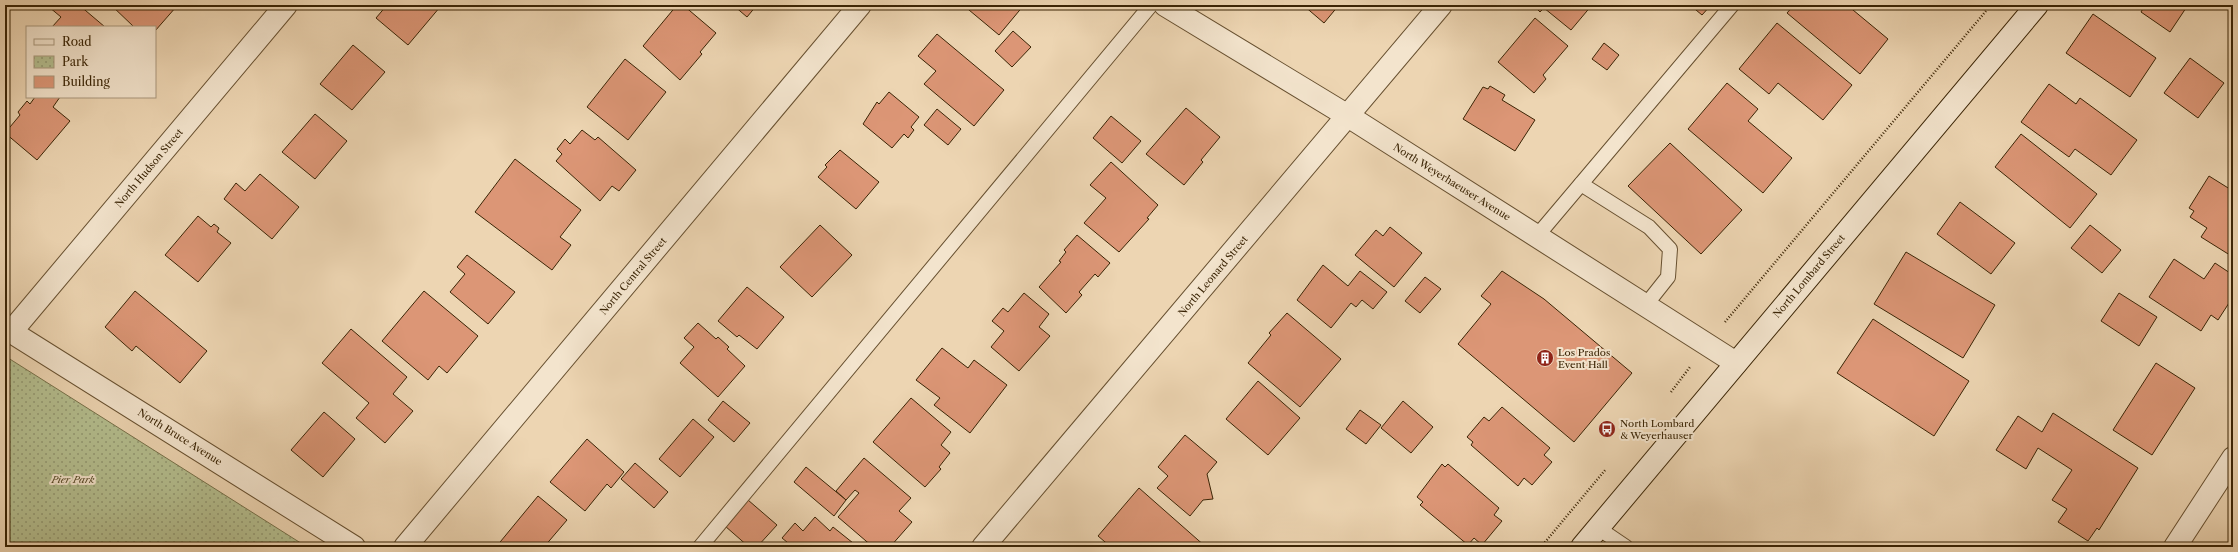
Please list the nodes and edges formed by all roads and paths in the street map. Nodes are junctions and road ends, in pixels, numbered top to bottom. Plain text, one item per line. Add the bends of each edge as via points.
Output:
1 (286, 5) edge
2 (860, 5) edge
3 (1151, 5) edge
4 (1165, 5) edge
5 (1442, 5) edge
6 (1732, 5) edge
7 (1991, 5) edge
8 (2037, 5) edge
9 (1348, 116) junction
10 (1581, 184) junction
11 (1537, 236) junction
12 (1645, 306) junction
13 (8, 330) edge
14 (1707, 345) junction
15 (1736, 363) junction
16 (1670, 394) dead end
17 (2233, 458) edge
18 (1610, 464) dead end
19 (1598, 528) junction
20 (354, 547) edge
21 (405, 547) edge
22 (700, 547) edge
23 (983, 547) edge
24 (1541, 547) edge
25 (1582, 547) edge
26 (1626, 547) edge
27 (2175, 547) edge

1 - 13 street, North Hudson Street
2 - 21 street, North Central Street
3 - 22 lane
4 - 9 street, North Weyerhaeuser Avenue
5 - 9 street, North Leonard Street
6 - 10 lane
7 - 14 path
8 - 15 street, North Lombard Street
9 - 11 street, North Weyerhaeuser Avenue
9 - 23 street, North Leonard Street
10 - 11 lane
10 - 12 lane via 1649,227 1670,249 1668,277
11 - 12 street, North Weyerhaeuser Avenue
12 - 14 street, North Weyerhaeuser Avenue
13 - 20 street, North Bruce Avenue
14 - 15 street, North Weyerhaeuser Avenue
14 - 16 path
15 - 19 street, North Lombard Street
17 - 27 street
18 - 24 path
19 - 25 street, North Lombard Street
19 - 26 lane

